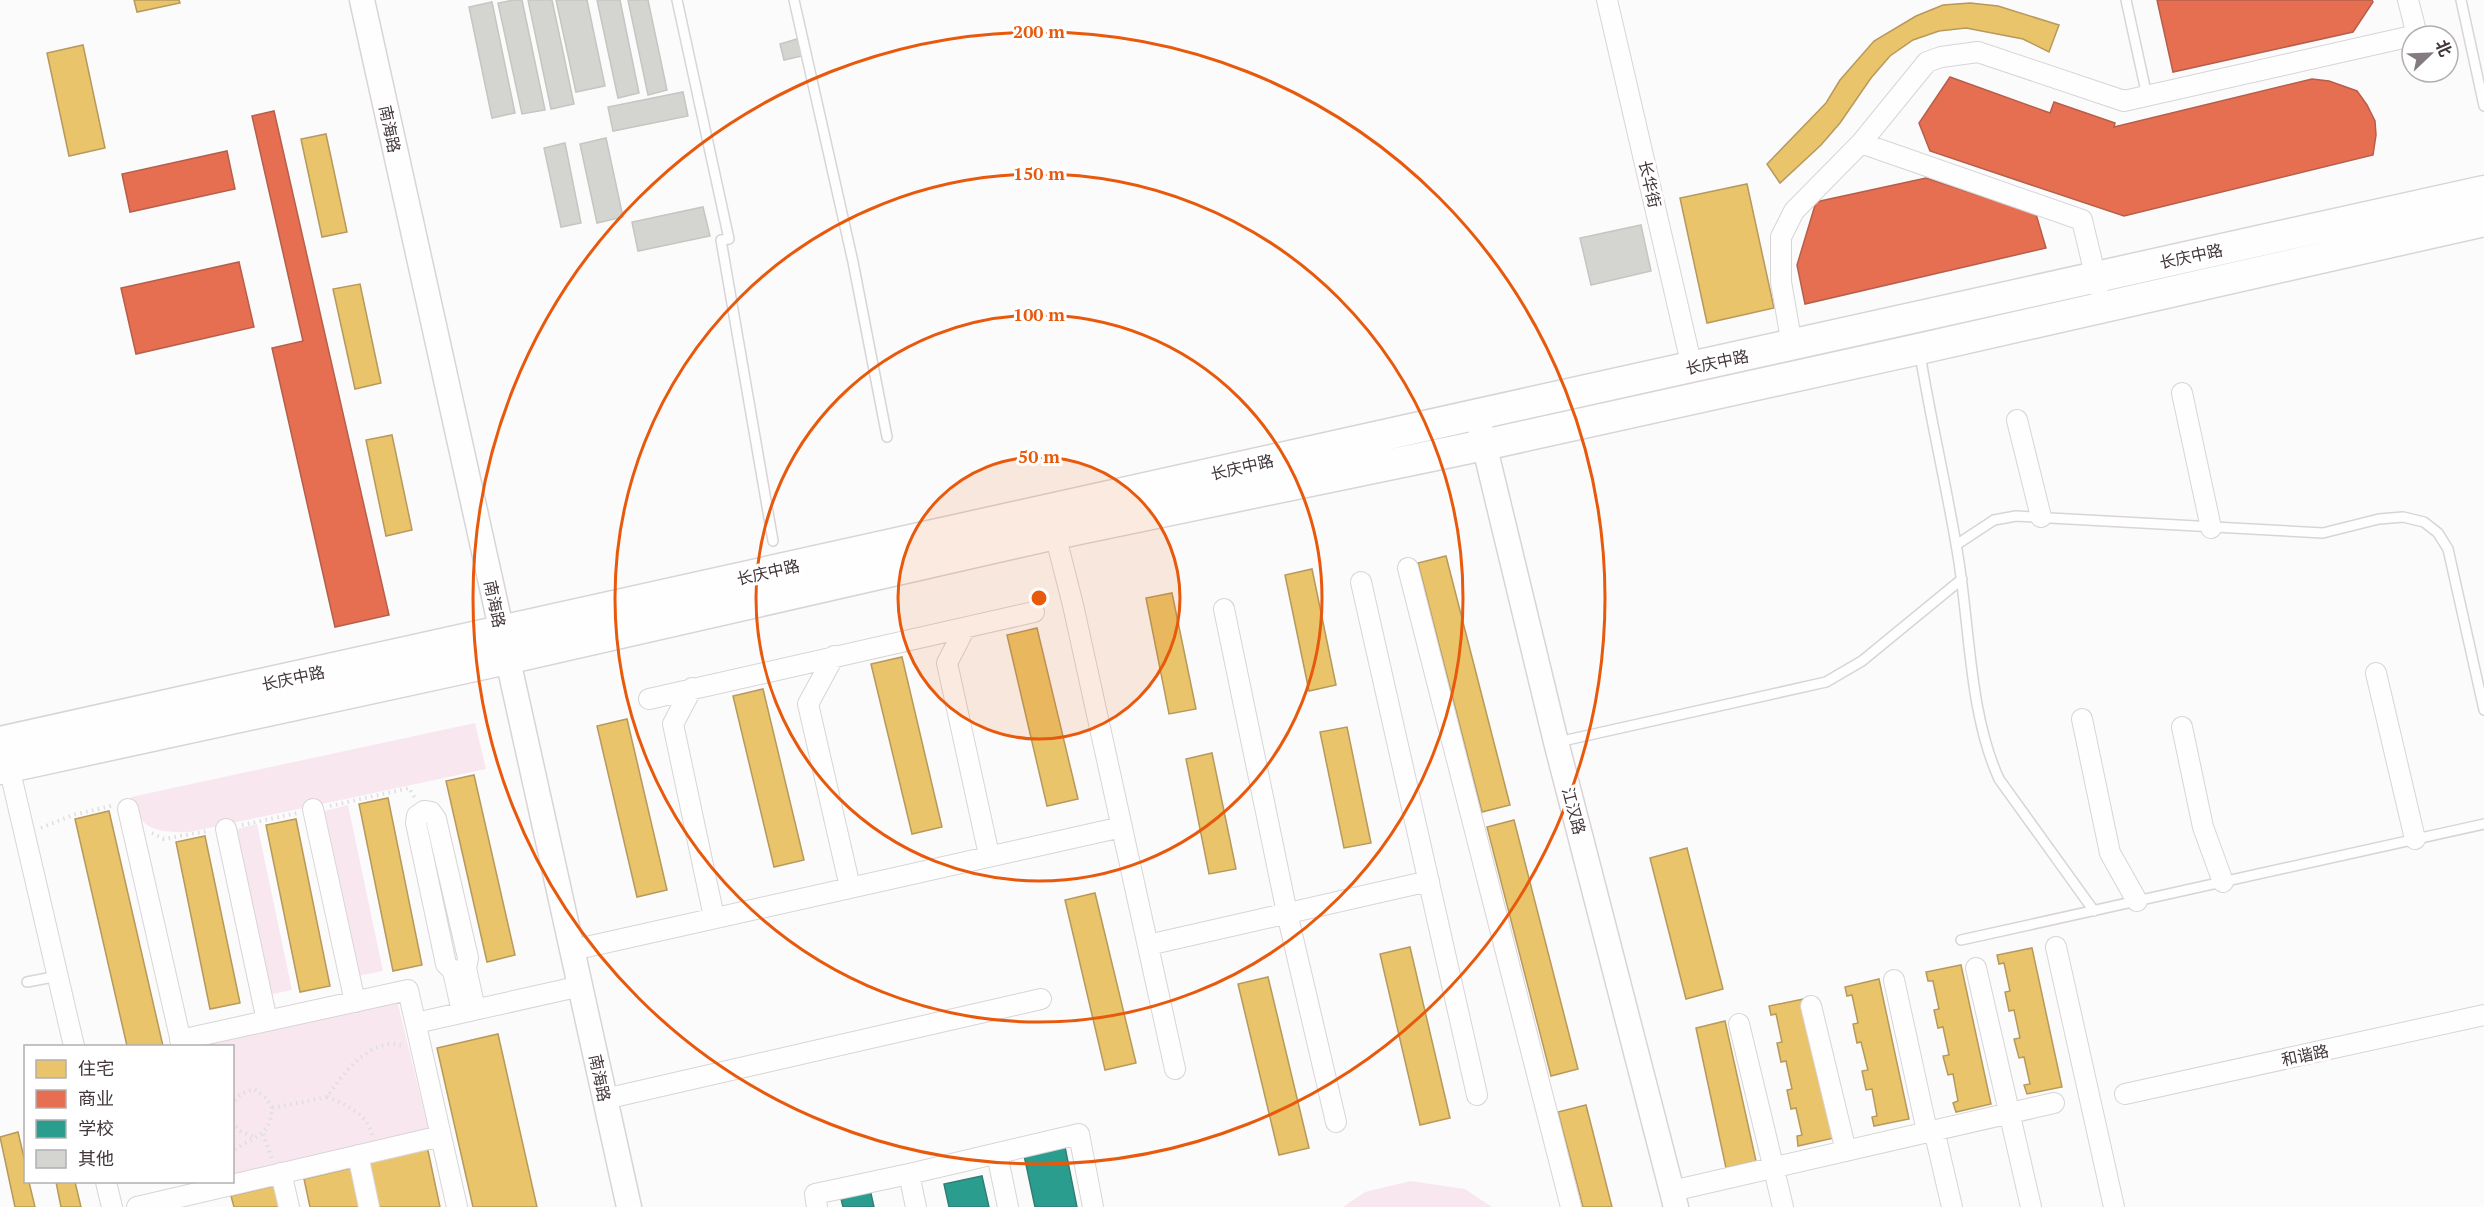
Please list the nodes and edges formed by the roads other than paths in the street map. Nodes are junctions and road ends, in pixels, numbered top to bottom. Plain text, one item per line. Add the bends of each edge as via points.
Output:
1 (362, 0) edge
2 (676, 0) edge
3 (794, 0) edge
4 (1607, 0) edge
5 (2127, 0) edge
6 (2408, 0) edge
7 (2461, 0) edge
8 (2414, 24) edge
9 (2400, 39) edge
10 (2147, 96) junction
11 (2484, 106) edge
12 (1861, 143) junction
13 (2484, 191) edge
14 (2484, 221) edge
15 (2099, 292) junction
16 (1792, 345) junction
17 (1919, 349) junction
18 (1692, 367) junction
19 (2182, 393) dead end
20 (1477, 415) junction
21 (2018, 420) dead end
22 (887, 437) dead end
23 (1484, 445) junction
24 (2041, 517) junction
25 (2211, 528) junction
26 (1055, 534) junction
27 (773, 541) dead end
28 (1956, 545) junction
29 (1408, 568) dead end
30 (1962, 579) junction
31 (1361, 582) dead end
32 (1224, 609) dead end
33 (1034, 612) dead end
34 (965, 628) junction
35 (504, 645) junction
36 (834, 656) junction
37 (2376, 673) dead end
38 (692, 688) junction
39 (649, 699) dead end
40 (2484, 710) edge
41 (2082, 719) dead end
42 (2182, 727) dead end
43 (1556, 742) junction
44 (3, 760) edge
45 (128, 809) dead end
46 (314, 809) dead end
47 (2484, 824) edge
48 (1122, 827) junction
49 (226, 829) dead end
50 (2415, 839) junction
51 (989, 855) junction
52 (1429, 881) junction
53 (2223, 882) junction
54 (850, 887) junction
55 (2137, 901) junction
56 (2094, 911) junction
57 (1287, 913) junction
58 (714, 917) junction
59 (1961, 940) dead end
60 (1148, 945) junction
61 (2056, 947) dead end
62 (573, 950) junction
63 (1976, 968) dead end
64 (459, 969) junction
65 (58, 976) junction
66 (1894, 980) dead end
67 (27, 982) dead end
68 (581, 986) junction
69 (1041, 999) dead end
70 (355, 1002) junction
71 (1811, 1006) dead end
72 (469, 1011) junction
73 (2484, 1016) edge
74 (267, 1021) junction
75 (416, 1023) junction
76 (1739, 1024) dead end
77 (181, 1043) edge
78 (74, 1045) edge
79 (1175, 1069) dead end
80 (2125, 1094) dead end
81 (1477, 1095) dead end
82 (605, 1099) junction
83 (2054, 1103) dead end
84 (2009, 1113) junction
85 (1336, 1122) dead end
86 (1931, 1131) junction
87 (441, 1136) junction
88 (1846, 1150) junction
89 (367, 1153) junction
90 (997, 1154) junction
91 (1774, 1168) junction
92 (281, 1173) junction
93 (909, 1174) junction
94 (106, 1183) edge
95 (215, 1193) edge
96 (1674, 1199) edge
97 (112, 1207) edge
98 (137, 1207) edge
99 (289, 1207) edge
100 (369, 1207) edge
101 (457, 1207) edge
102 (629, 1207) edge
103 (818, 1207) edge
104 (916, 1207) edge
105 (1008, 1207) edge
106 (1093, 1207) edge
107 (1571, 1207) edge
108 (1783, 1207) edge
109 (1952, 1207) edge
110 (2031, 1207) edge
111 (2114, 1207) edge

1 - 35 street, 南海路
2 - 27 lane via 729,239 721,240
3 - 22 lane via 853,262
4 - 18 street, 长华街
5 - 10 lane
6 - 8 street
7 - 11 lane
9 - 10 street
10 - 12 street via 2124,101 1997,57 1961,53 1927,62
12 - 15 street via 2082,220
12 - 16 street via 1794,211 1781,237 1781,282
13 - 15 main road, 长庆中路
14 - 15 main road, 长庆中路
15 - 16 main road, 长庆中路
15 - 17 main road, 长庆中路
16 - 18 main road, 长庆中路
17 - 23 main road, 长庆中路
17 - 28 lane
18 - 20 main road, 长庆中路
19 - 25 street
20 - 23 street, 江汉路
20 - 35 main road, 长庆中路
21 - 24 street
23 - 26 main road, 长庆中路
23 - 43 street, 江汉路
24 - 25 lane
24 - 28 lane via 1994,520
25 - 40 lane via 2323,533 2379,519 2403,517 2424,522 2438,533 2448,549
26 - 35 main road, 长庆中路
26 - 48 street
28 - 30 lane
29 - 107 street
30 - 43 lane via 1862,661 1826,682
30 - 56 lane via 1989,758 1999,779
31 - 52 street
32 - 57 street
33 - 34 street
34 - 36 street
34 - 51 street via 947,663
35 - 44 main road, 长庆中路
35 - 62 street, 南海路
36 - 38 street
36 - 54 street via 808,704
37 - 50 street
38 - 39 street
38 - 58 street via 673,724
41 - 55 street via 2110,853
42 - 53 street via 2203,827
43 - 96 street, 江汉路
44 - 65 street
45 - 77 street
46 - 70 street
47 - 50 lane
48 - 51 street
48 - 60 street
49 - 74 street
50 - 53 lane
51 - 54 street
52 - 57 street
52 - 81 street
53 - 55 lane
54 - 58 street
55 - 56 lane
56 - 59 lane
57 - 60 street
57 - 85 street
58 - 62 street
60 - 79 street
61 - 111 street
62 - 68 street, 南海路
63 - 84 street
64 - 64 street via 468,958 436,819 431,812 423,811 416,823 446,964
64 - 72 street
65 - 67 lane
65 - 78 street
66 - 86 street
68 - 72 street
68 - 82 street, 南海路
69 - 82 street
70 - 74 street
70 - 75 street via 408,990
71 - 88 street
72 - 75 street
73 - 80 street, 和谐路
74 - 77 street
75 - 87 street
76 - 91 street
82 - 102 street, 南海路
83 - 84 street
84 - 86 street
84 - 110 street
86 - 88 street
86 - 109 street
87 - 89 street
87 - 101 street
88 - 91 street
89 - 92 street
89 - 100 street
90 - 93 street
90 - 105 street
90 - 106 street via 1079,1134
91 - 96 street
91 - 108 street
92 - 95 street
92 - 99 street
93 - 103 street via 814,1194
93 - 104 street
94 - 97 street
95 - 98 street

